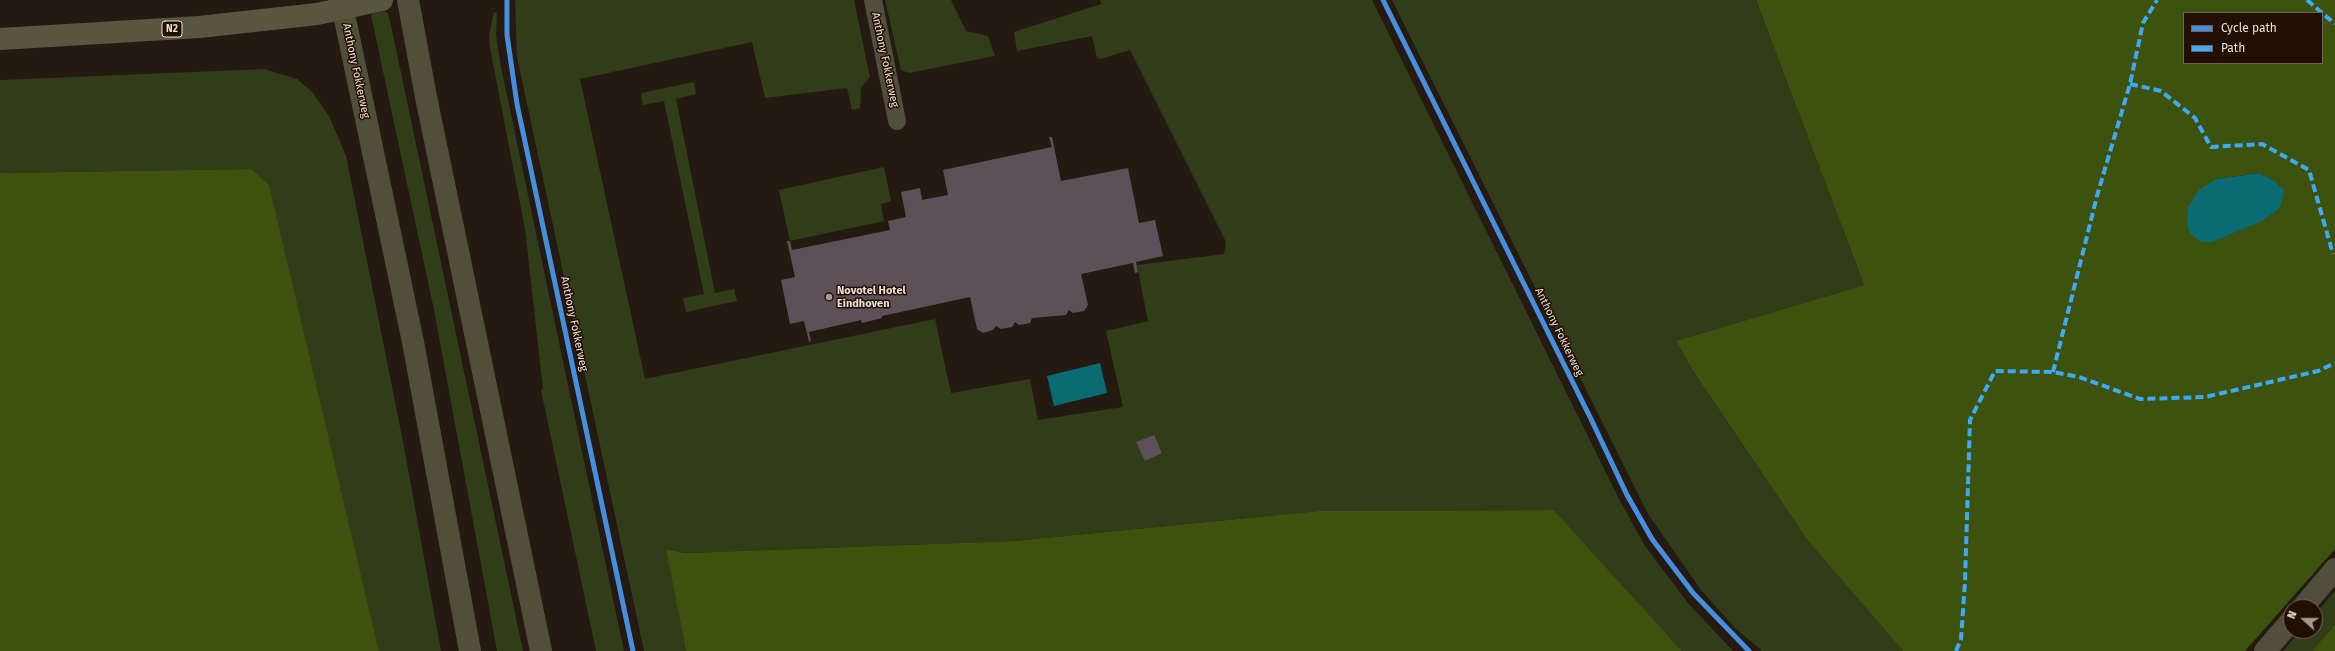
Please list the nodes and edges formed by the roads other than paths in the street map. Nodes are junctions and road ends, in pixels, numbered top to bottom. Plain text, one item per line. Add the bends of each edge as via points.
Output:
1 (382, 0) edge
2 (408, 0) edge
3 (873, 0) edge
4 (343, 3) edge
5 (0, 39) edge
6 (897, 121) dead end
7 (2335, 569) edge
8 (2310, 599) edge
9 (2283, 630) edge
10 (470, 651) edge
11 (541, 651) edge
12 (2265, 651) edge

1 - 4 highway
2 - 11 main road via 427,105
3 - 6 lane, Anthony Fokkerweg
4 - 5 highway, N2 via 317,14 199,27
4 - 10 main road, Anthony Fokkerweg via 413,342
7 - 8 street
9 - 12 street

